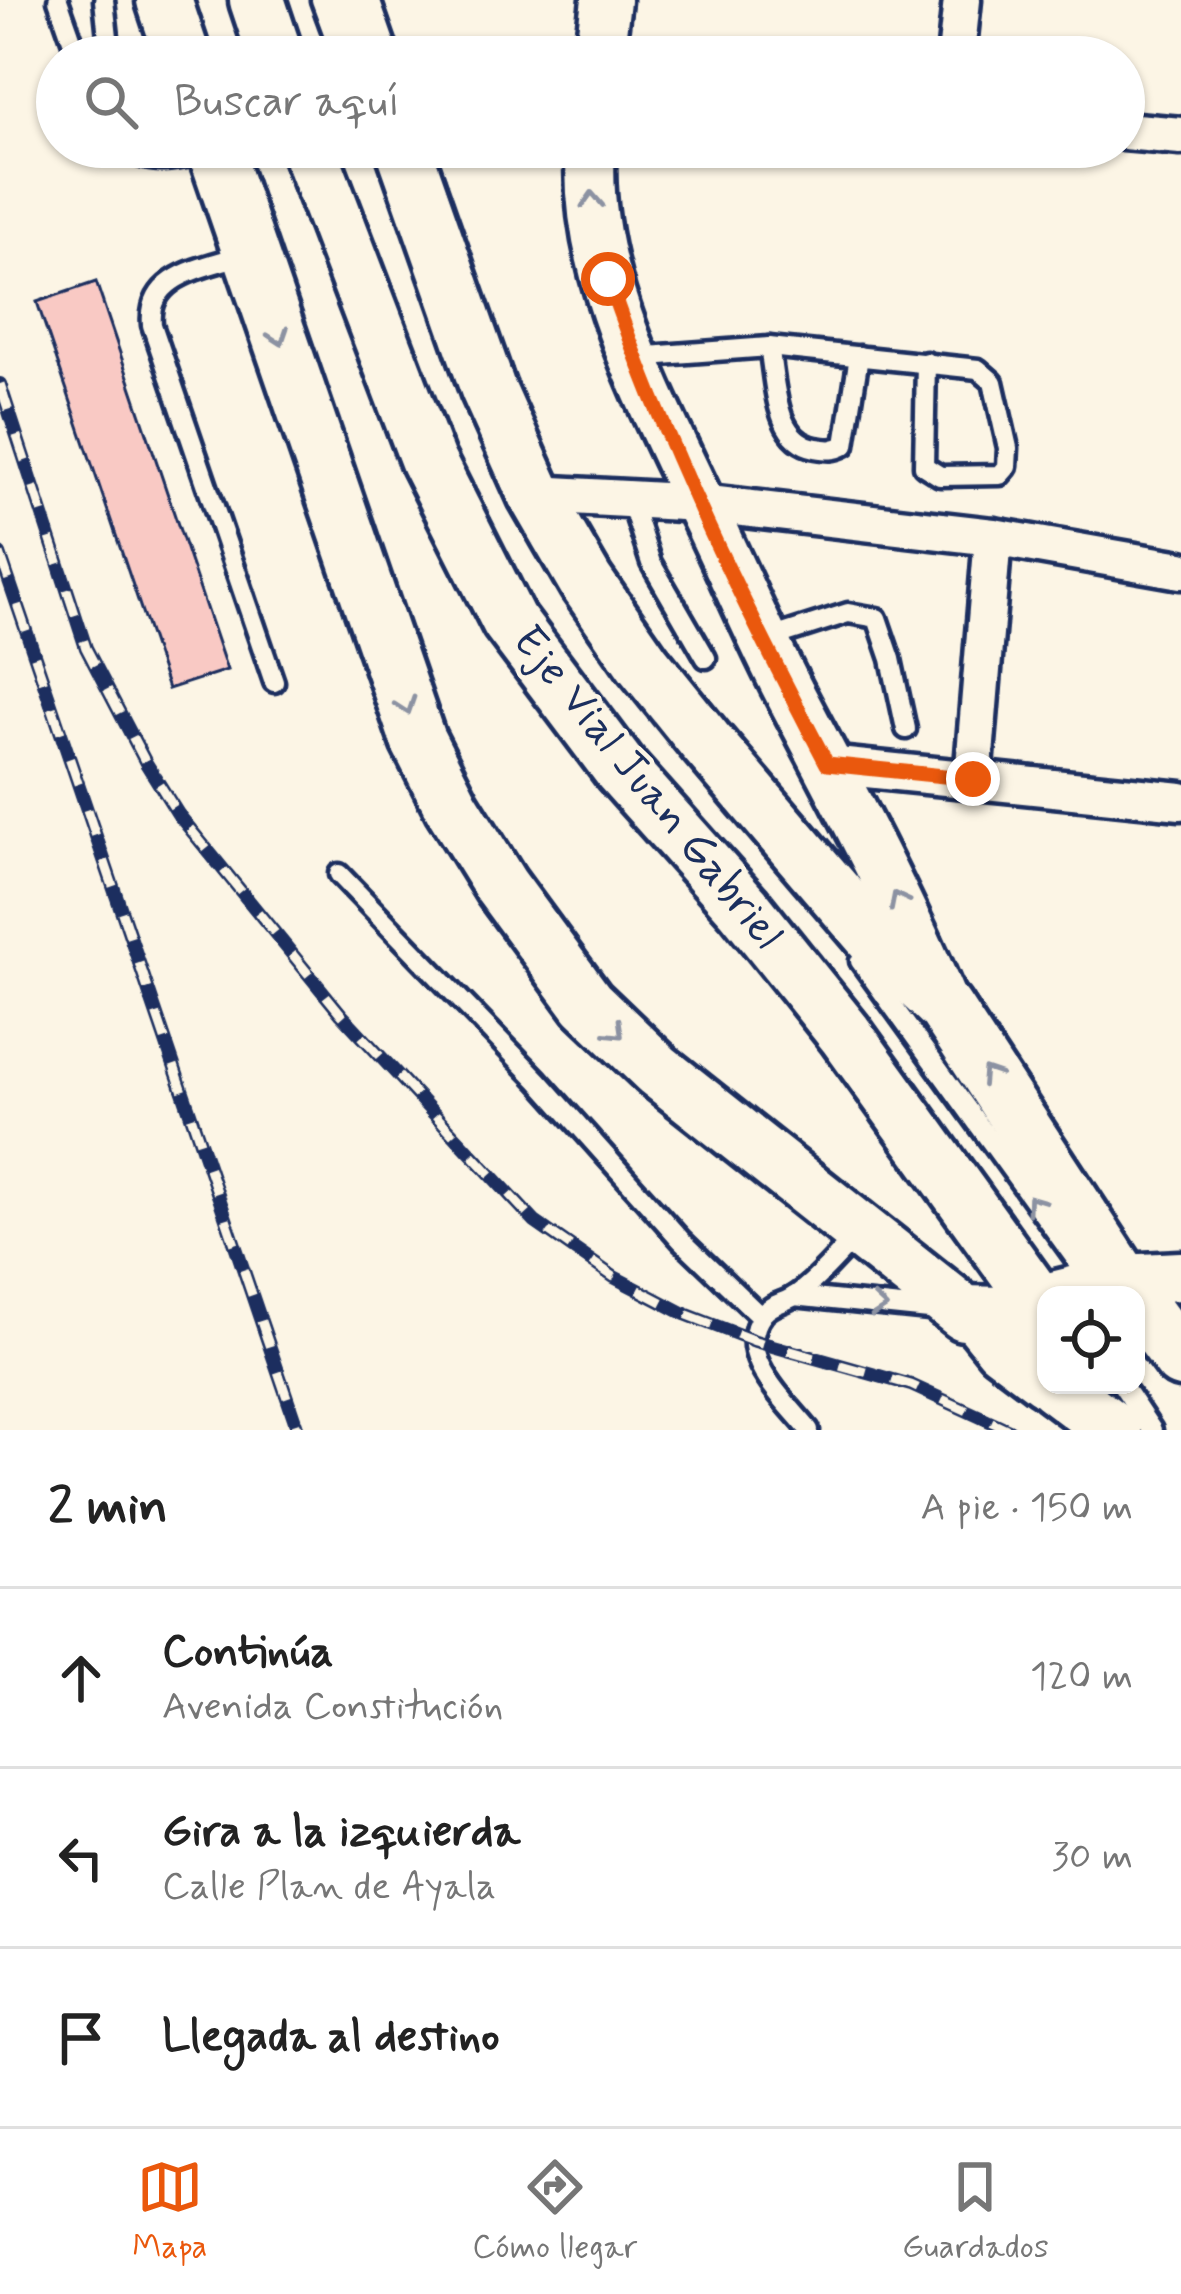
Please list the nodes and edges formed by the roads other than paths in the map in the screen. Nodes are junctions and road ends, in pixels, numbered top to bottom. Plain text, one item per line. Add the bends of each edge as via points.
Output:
1 (58, 0) edge
2 (104, 0) edge
3 (164, 0) edge
4 (257, 0) edge
5 (322, 0) edge
6 (351, 0) edge
7 (607, 0) edge
8 (962, 0) edge
9 (71, 36) edge
10 (108, 36) edge
11 (176, 36) edge
12 (270, 36) edge
13 (335, 36) edge
14 (364, 36) edge
15 (602, 36) edge
16 (958, 36) edge
17 (1145, 133) edge
18 (1181, 136) edge
19 (225, 168) edge
20 (316, 168) edge
21 (410, 168) edge
22 (592, 168) edge
23 (250, 253) junction
24 (769, 347) junction
25 (859, 356) junction
26 (634, 357) junction
27 (926, 362) junction
28 (535, 494) junction
29 (630, 499) junction
30 (700, 503) junction
31 (992, 537) junction
32 (1181, 570) edge
33 (764, 640) junction
34 (706, 658) dead end
35 (274, 682) dead end
36 (906, 729) dead end
37 (827, 764) junction
38 (973, 779) junction
39 (1181, 801) edge
40 (339, 874) dead end
41 (846, 944) dead end
42 (945, 1008) junction
43 (862, 1232) junction
44 (1086, 1286) edge
45 (1090, 1286) edge
46 (1092, 1286) edge
47 (794, 1296) junction
48 (1037, 1306) edge
49 (970, 1314) junction
50 (761, 1317) junction
51 (1145, 1341) edge
52 (1176, 1369) edge
53 (1037, 1372) edge
54 (1066, 1394) edge
55 (1095, 1394) edge
56 (1128, 1394) edge
57 (808, 1430) edge
58 (1116, 1430) edge
59 (1152, 1430) edge

1 - 9 lane
2 - 10 lane
3 - 11 main road
4 - 12 main road
5 - 13 lane
6 - 14 main road
7 - 15 street
8 - 16 street
17 - 18 street
19 - 23 main road
20 - 44 main road, Eje Vial Juan Gabriel via 428,461 508,620 621,770 845,1034
21 - 28 main road, Eje Vial Juan Gabriel via 488,389
26 -> 22 street via 596,238
23 - 35 lane via 171,280 150,308
23 -> 43 main road via 418,740 501,886 587,1003 718,1121
24 - 25 lane
24 - 25 lane via 789,435 826,450 845,445
24 - 26 lane
25 - 27 lane
26 - 30 street
27 - 27 lane via 924,466 940,476 1000,475 1009,458 988,374
28 - 29 street
28 - 42 main road, Eje Vial Juan Gabriel via 656,680 883,948
29 - 30 street
29 - 34 lane via 651,563
30 - 31 street
30 - 33 street
31 - 32 street
31 - 38 street
33 - 36 lane via 848,613 878,618
33 - 37 street
37 - 38 street
42 -> 37 street
38 - 39 street
40 - 50 lane
45 -> 41 lane
46 -> 42 main road, Eje Vial Juan Gabriel
43 - 47 lane
43 - 49 main road
47 -> 49 lane
47 - 50 lane
48 - 49 main road
49 - 53 main road
50 - 57 lane via 756,1358
51 - 52 main road, Eje Vial Juan Gabriel
54 - 58 main road
55 - 58 main road
56 - 59 lane

